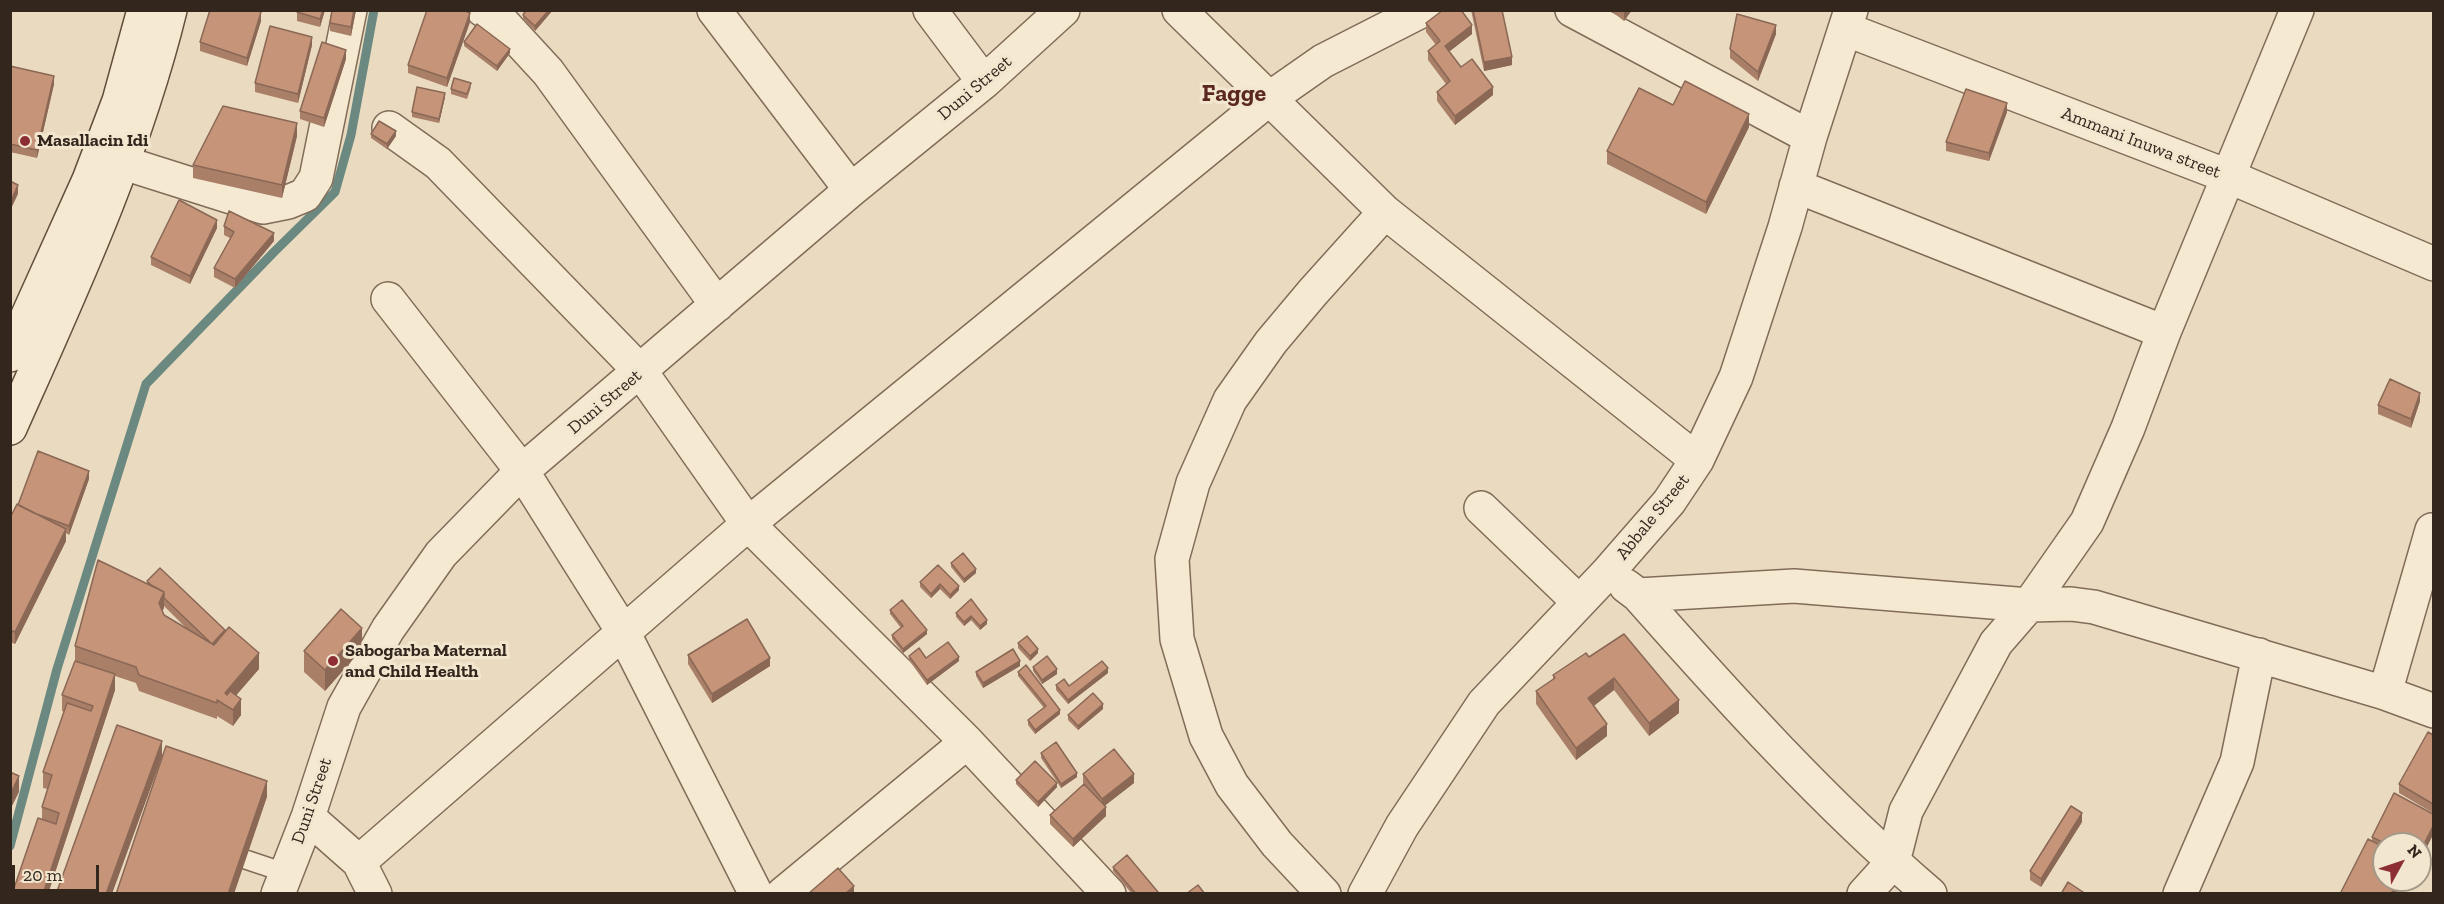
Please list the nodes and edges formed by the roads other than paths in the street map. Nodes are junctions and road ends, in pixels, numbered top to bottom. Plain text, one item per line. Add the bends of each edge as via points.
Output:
1 (144, 10) edge
2 (170, 10) edge
3 (350, 10) edge
4 (483, 10) edge
5 (714, 10) edge
6 (930, 10) edge
7 (1063, 10) edge
8 (1179, 10) edge
9 (1423, 10) edge
10 (1572, 10) edge
11 (2297, 10) edge
12 (1848, 20) edge
13 (984, 82) junction
14 (1270, 98) junction
15 (390, 128) edge
16 (1810, 137) junction
17 (124, 163) junction
18 (2230, 177) junction
19 (1796, 186) junction
20 (850, 190) junction
21 (1385, 212) junction
22 (2433, 264) edge
23 (388, 299) dead end
24 (717, 305) junction
25 (2164, 332) junction
26 (10, 355) edge
27 (641, 372) junction
28 (10, 428) edge
29 (1697, 460) junction
30 (522, 471) junction
31 (1481, 508) dead end
32 (748, 524) junction
33 (2432, 530) edge
34 (1608, 572) junction
35 (1638, 595) junction
36 (1579, 602) junction
37 (2029, 605) junction
38 (622, 630) junction
39 (2259, 655) junction
40 (2385, 693) junction
41 (2433, 711) edge
42 (967, 742) junction
43 (308, 817) junction
44 (206, 846) edge
45 (359, 862) junction
46 (1893, 862) junction
47 (282, 884) edge
48 (375, 894) edge
49 (756, 894) edge
50 (783, 894) edge
51 (1109, 894) edge
52 (1324, 894) edge
53 (1365, 894) edge
54 (1864, 894) edge
55 (1930, 894) edge
56 (2180, 894) edge

1 - 26 street via 118,101 88,180
2 - 17 street via 157,64
3 - 17 street via 316,178 305,195 262,207
4 - 24 street via 501,21 548,72
5 - 20 street
6 - 13 street
7 - 13 street, Duni Street
8 - 14 street
9 - 14 street via 1323,61
10 - 16 street
11 - 18 street
12 - 16 street, Abbale Street
12 - 18 street, Ammani Inuwa street
13 - 20 street, Duni Street
14 - 21 street
14 - 32 street
15 - 27 street via 438,163
16 - 19 street, Abbale Street
17 - 28 street
18 - 22 street, Ammani Inuwa street
18 - 25 street
19 - 25 street
19 - 29 street, Abbale Street via 1736,377
20 - 24 street, Duni Street
21 - 29 street
21 - 52 street via 1312,292 1230,400 1193,483 1172,560 1177,639 1206,736 1232,785 1276,844
23 - 30 street
24 - 27 street, Duni Street
25 - 37 street via 2128,428 2086,522
27 - 30 street, Duni Street
27 - 32 street
29 - 34 street, Abbale Street via 1669,502
30 - 38 street
30 - 43 street, Duni Street via 441,554 388,628 344,707
31 - 36 street
32 - 38 street
32 - 42 street
33 - 40 street
34 - 35 street
34 - 36 street, Abbale Street
35 - 37 street via 1794,586
35 - 46 street via 1735,705
36 - 53 street, Abbale Street via 1484,703 1402,826
37 - 39 street via 2071,603 2094,607
37 - 46 street via 1996,643 1911,801
38 - 45 street
38 - 49 street
39 - 40 street
39 - 56 street via 2237,762
40 - 41 street
42 - 50 street
42 - 51 street
43 - 45 street
43 - 47 street, Duni Street
44 - 47 lane
45 - 48 street
46 - 54 street
46 - 55 street

